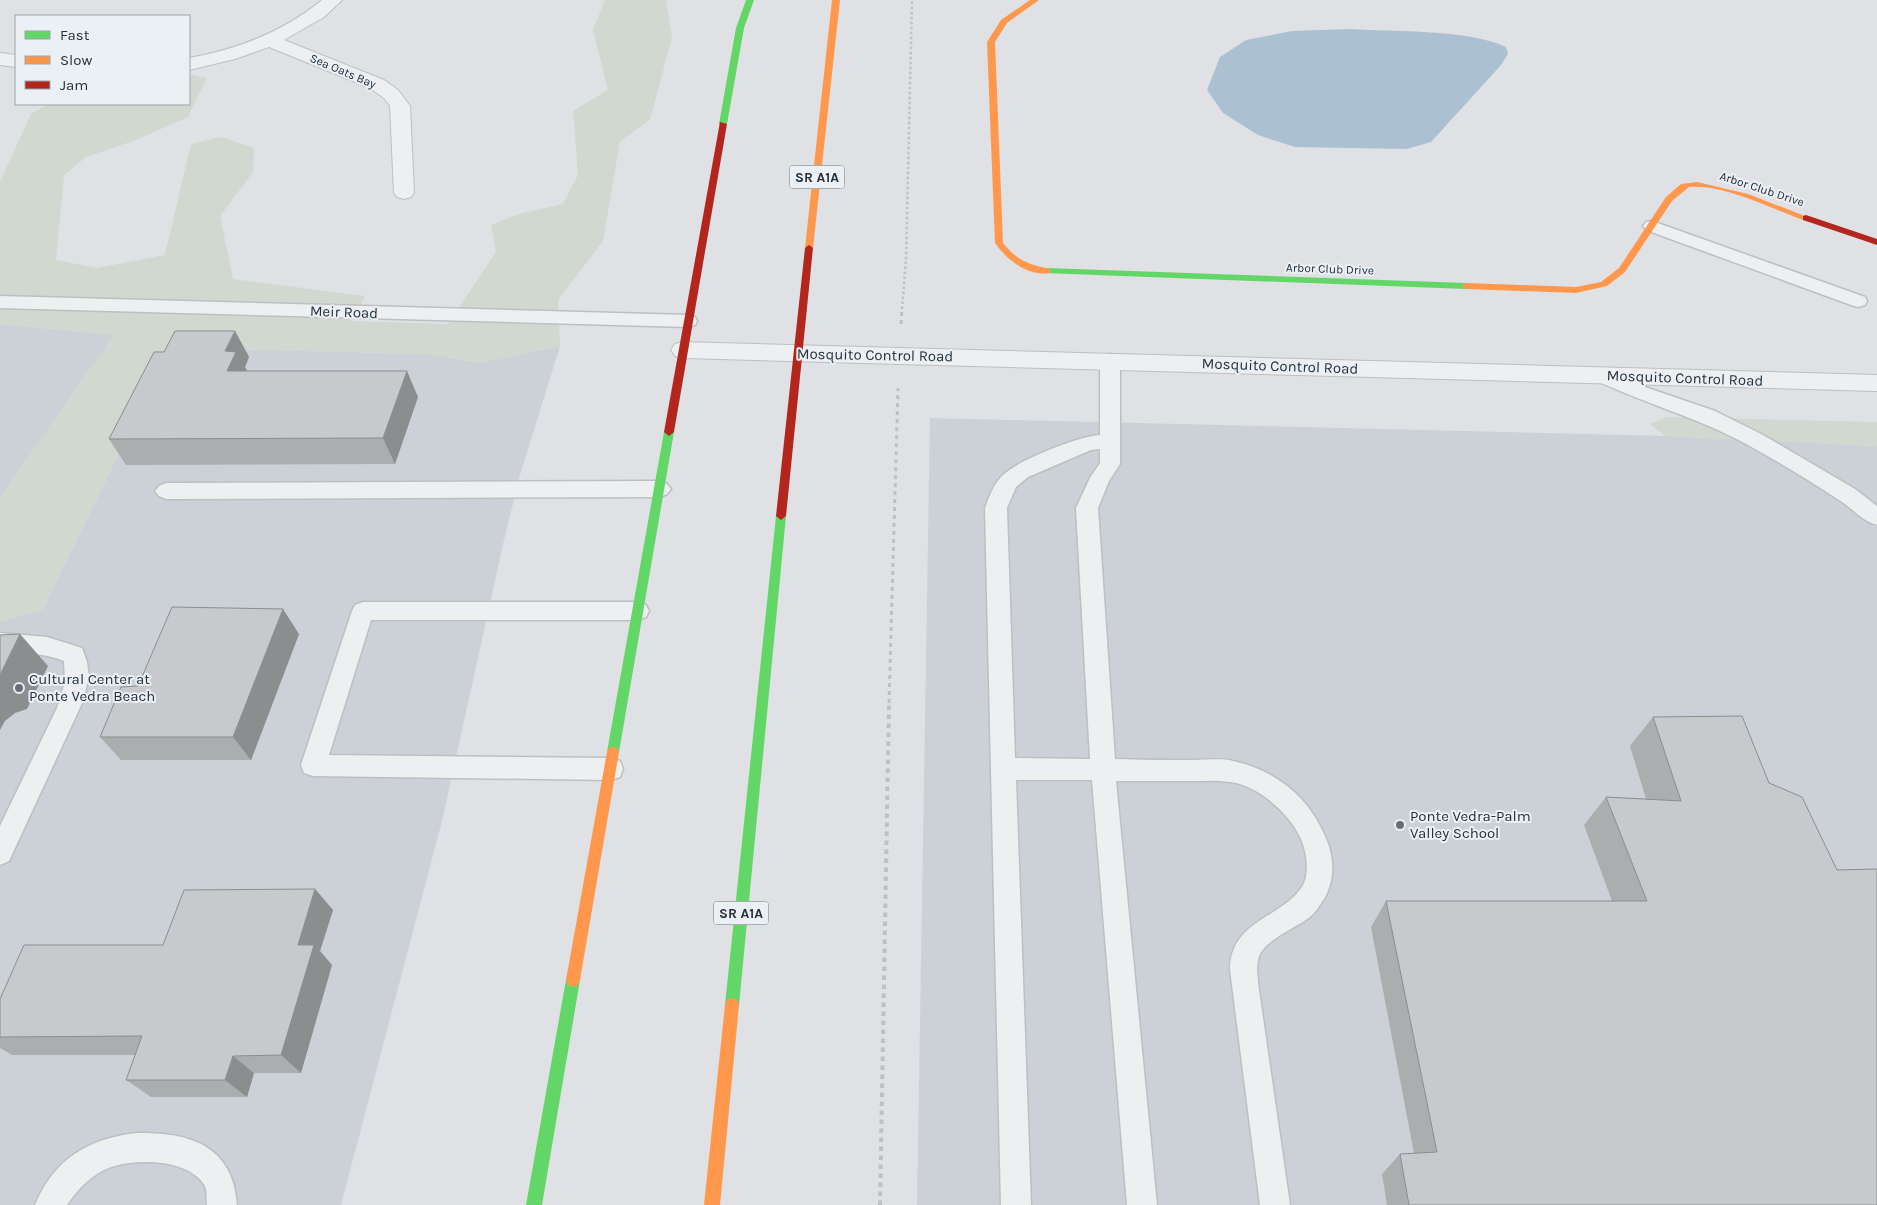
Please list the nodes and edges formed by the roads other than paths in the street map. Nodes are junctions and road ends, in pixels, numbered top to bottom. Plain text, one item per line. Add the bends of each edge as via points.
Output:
1 (333, 0) edge
2 (750, 0) edge
3 (836, 0) edge
4 (1035, 0) edge
5 (270, 41) junction
6 (0, 59) edge
7 (15, 62) edge
8 (190, 64) edge
9 (404, 194) dead end
10 (1652, 226) junction
11 (1877, 242) edge
12 (1858, 301) dead end
13 (0, 302) edge
14 (688, 321) junction
15 (683, 350) junction
16 (797, 354) junction
17 (1110, 362) junction
18 (1602, 375) junction
19 (1877, 383) edge
20 (1111, 441) junction
21 (660, 489) junction
22 (166, 491) dead end
23 (1877, 518) edge
24 (638, 611) junction
25 (0, 642) edge
26 (611, 769) junction
27 (1003, 769) junction
28 (1103, 770) junction
29 (0, 853) edge
30 (50, 1205) edge
31 (222, 1205) edge
32 (534, 1205) edge
33 (712, 1205) edge
34 (1016, 1205) edge
35 (1142, 1205) edge
36 (1275, 1205) edge

1 - 5 street via 298,27
2 - 14 main road via 740,28
3 - 16 main road, SR A1A
4 - 10 main road, Arbor Club Drive via 1007,17 996,29 991,42 999,243 1016,264 1066,274 1576,290 1594,288 1612,279 1627,265
5 - 8 street
5 - 9 street, Sea Oats Bay via 377,84 392,94 400,106
6 - 7 street
10 - 11 main road, Arbor Club Drive via 1673,193 1687,185 1706,185
10 - 12 lane
13 - 14 lane, Meir Road
14 - 15 main road
15 - 16 street, Mosquito Control Road
15 - 21 main road
16 - 17 street, Mosquito Control Road
16 - 33 main road, SR A1A
17 - 18 street, Mosquito Control Road
17 - 20 lane
18 - 19 street, Mosquito Control Road
18 - 23 lane via 1638,392 1708,416 1756,440 1848,495
20 - 27 lane via 1088,443 1021,472 1009,482 996,508
20 - 28 lane via 1110,464 1086,508
21 - 22 lane
21 - 24 main road
24 - 26 main road
24 - 26 lane via 363,611 313,765
25 - 29 lane via 61,648 74,655 79,669 69,708
26 - 32 main road
27 - 28 lane
27 - 34 lane
28 - 35 lane
28 - 36 lane via 1231,771 1257,780 1295,807 1317,844 1320,868 1316,888 1304,905 1253,940 1244,960 1244,983
30 - 31 lane via 68,1178 91,1161 120,1150 165,1148 182,1151 208,1165 218,1179 223,1194

